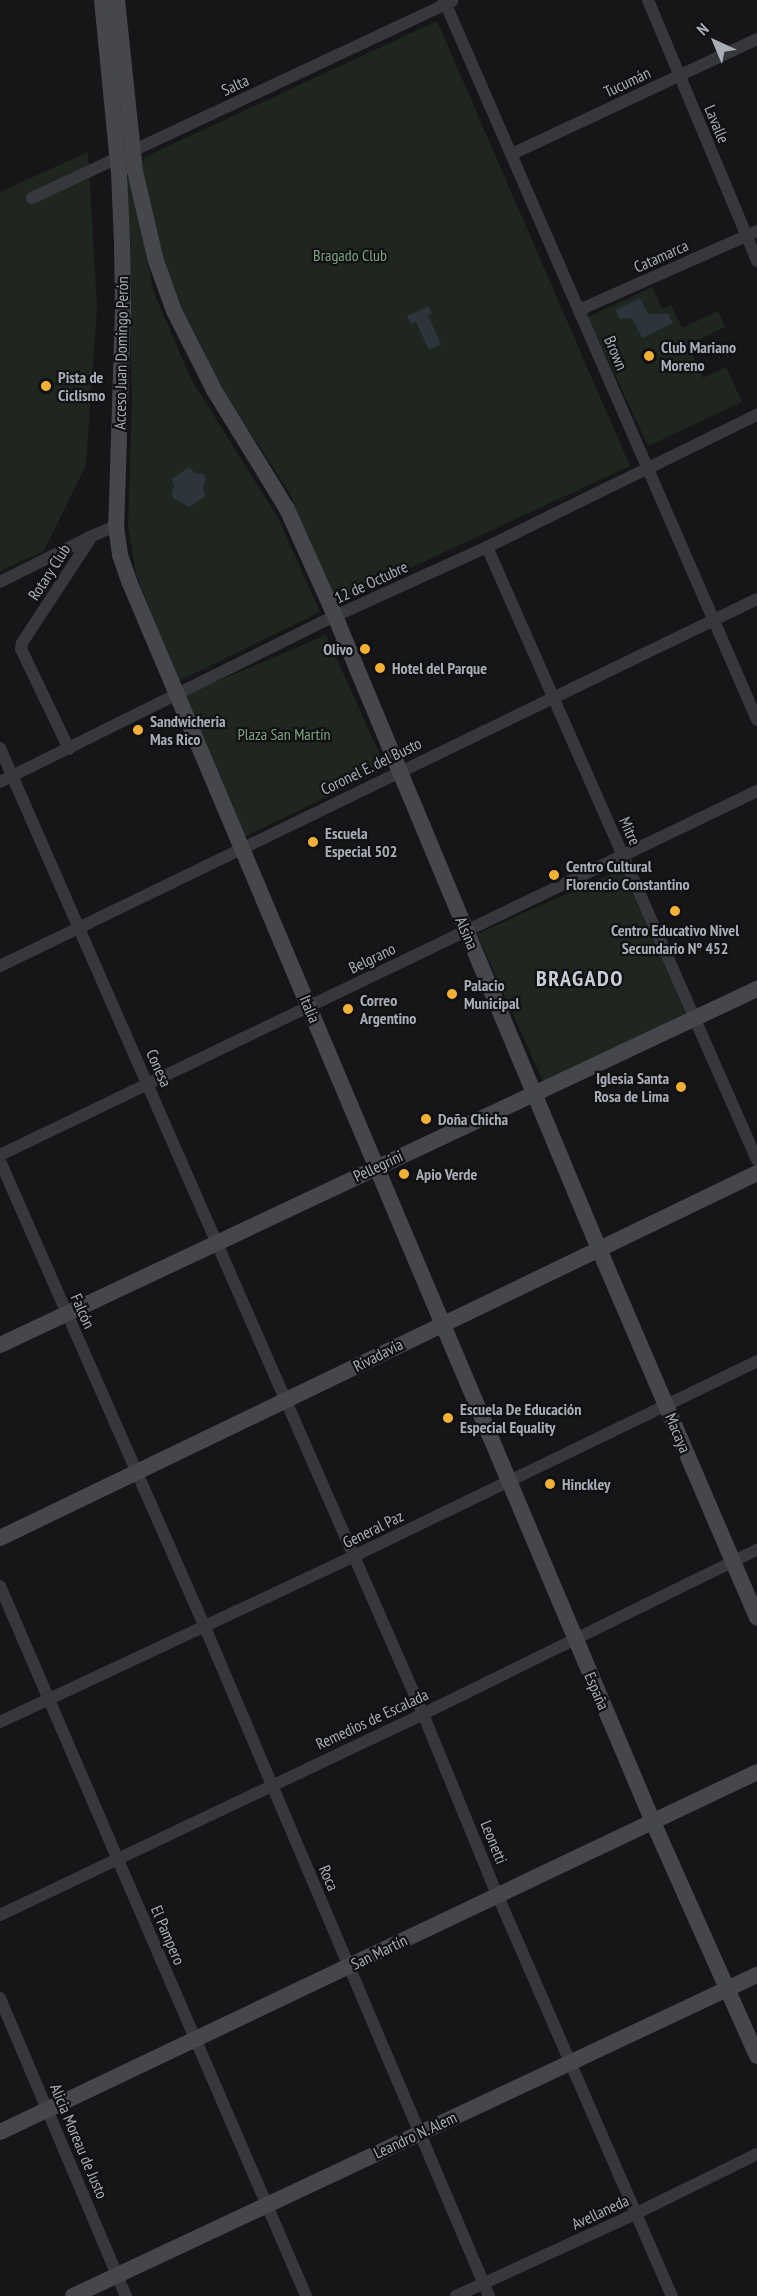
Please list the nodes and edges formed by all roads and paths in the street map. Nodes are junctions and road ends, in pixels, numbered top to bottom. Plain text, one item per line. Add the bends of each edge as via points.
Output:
1 (102, 0) edge
2 (117, 0) edge
3 (648, 0) edge
4 (448, 1) edge
5 (757, 39) edge
6 (679, 76) junction
7 (512, 154) junction
8 (124, 156) junction
9 (32, 198) dead end
10 (752, 233) edge
11 (757, 261) edge
12 (579, 310) junction
13 (757, 415) edge
14 (648, 469) junction
15 (116, 526) junction
16 (92, 536) junction
17 (487, 547) junction
18 (0, 582) edge
19 (757, 599) edge
20 (335, 616) junction
21 (714, 620) junction
22 (177, 695) junction
23 (553, 697) junction
24 (757, 720) edge
25 (0, 748) edge
26 (69, 749) junction
27 (398, 770) junction
28 (13, 776) junction
29 (0, 782) edge
30 (757, 791) edge
31 (241, 847) junction
32 (622, 855) junction
33 (78, 926) junction
34 (467, 931) junction
35 (0, 966) edge
36 (757, 989) edge
37 (309, 1007) junction
38 (696, 1018) junction
39 (149, 1084) junction
40 (535, 1094) junction
41 (0, 1155) edge
42 (757, 1160) edge
43 (0, 1161) edge
44 (377, 1166) junction
45 (757, 1173) edge
46 (218, 1243) junction
47 (599, 1249) junction
48 (66, 1314) junction
49 (444, 1322) junction
50 (0, 1345) edge
51 (757, 1361) edge
52 (286, 1401) junction
53 (667, 1406) junction
54 (136, 1474) junction
55 (508, 1482) junction
56 (0, 1538) edge
57 (757, 1550) edge
58 (352, 1557) junction
59 (733, 1562) junction
60 (0, 1586) edge
61 (757, 1618) edge
62 (204, 1625) junction
63 (576, 1639) junction
64 (48, 1699) junction
65 (423, 1714) junction
66 (0, 1722) edge
67 (757, 1772) edge
68 (272, 1785) junction
69 (652, 1820) junction
70 (117, 1857) junction
71 (497, 1894) junction
72 (0, 1915) edge
73 (348, 1968) junction
74 (757, 1975) edge
75 (727, 1989) junction
76 (0, 1998) edge
77 (194, 2039) junction
78 (757, 2056) edge
79 (571, 2062) junction
80 (47, 2109) junction
81 (0, 2132) edge
82 (421, 2133) junction
83 (757, 2154) edge
84 (267, 2205) junction
85 (635, 2214) junction
86 (117, 2275) junction
87 (483, 2283) junction
88 (73, 2296) edge
89 (126, 2296) edge
90 (306, 2296) edge
91 (456, 2296) edge
92 (489, 2296) edge
93 (672, 2296) edge

1 - 8 main road, Acceso Juan Domingo Perón
2 - 8 main road, Acceso Juan Domingo Perón
3 - 6 street, Lavalle
4 - 7 street, Brown
4 - 8 street, Salta
5 - 6 street, Tucumán
6 - 7 street, Tucumán
6 - 10 street, Lavalle
7 - 12 street, Brown
8 - 9 street, Salta
8 - 15 main road, Acceso Juan Domingo Perón
8 - 20 main road, Acceso Juan Domingo Perón via 174,311 214,390 286,509
10 - 11 street, Lavalle
10 - 12 street, Catamarca
12 - 14 street, Brown
13 - 14 street, 12 de Octubre
14 - 17 street, 12 de Octubre
14 - 21 street, Brown
15 - 16 street, Rotary Club
15 - 22 main road, Acceso Juan Domingo Perón via 120,555 133,592
16 - 18 street
16 - 26 street, Rotary Club via 21,649
17 - 20 street, 12 de Octubre
17 - 23 street, Mitre
19 - 21 street, Coronel E. del Busto
20 - 22 street, 12 de Octubre
20 - 27 main road, Alsina
21 - 23 street, Coronel E. del Busto
21 - 24 street, Brown
22 - 26 street, 12 de Octubre
22 - 31 main road, Italia
23 - 27 street, Coronel E. del Busto
23 - 32 street, Mitre
25 - 28 street, Conesa
26 - 28 street, 12 de Octubre
27 - 31 street, Coronel E. del Busto
27 - 34 main road, Alsina
28 - 29 street, 12 de Octubre
28 - 33 street, Conesa
30 - 32 street, Belgrano
31 - 33 street, Coronel E. del Busto
31 - 37 main road, Italia
32 - 34 street, Belgrano
32 - 38 street, Mitre
33 - 35 street, Coronel E. del Busto
33 - 39 street, Conesa
34 - 37 street, Belgrano
34 - 40 main road, Alsina
36 - 38 main road, Pellegrini
37 - 39 street, Belgrano
37 - 44 main road, Italia
38 - 40 main road, Pellegrini
38 - 42 street, Mitre
39 - 41 street, Belgrano
39 - 46 street, Conesa
40 - 44 main road, Pellegrini
40 - 47 main road, Alsina
43 - 48 street, Falcón
44 - 46 main road, Pellegrini
44 - 49 main road, Italia
45 - 47 main road, Rivadavia
46 - 48 main road, Pellegrini
46 - 52 street, Conesa
47 - 49 main road, Rivadavia
47 - 53 main road, Macaya
48 - 50 main road, Pellegrini
48 - 54 street, Falcón
49 - 52 main road, Rivadavia
49 - 55 main road, España
51 - 53 street, General Paz
52 - 54 main road, Rivadavia
52 - 58 street, Leonetti
53 - 55 street, General Paz
53 - 59 main road, Macaya
54 - 56 main road, Rivadavia
54 - 62 street, Roca
55 - 58 street, General Paz
55 - 63 main road, España
57 - 59 street, Remedios de Escalada
58 - 62 street, General Paz
58 - 65 street, Leonetti
59 - 61 main road, Macaya
59 - 63 street, Remedios de Escalada
60 - 64 street, El Pampero
62 - 64 street, General Paz
62 - 68 street, Roca
63 - 65 street, Remedios de Escalada
63 - 69 main road, España
64 - 66 street, General Paz
64 - 70 street, El Pampero
65 - 68 street, Remedios de Escalada
65 - 71 street, Leonetti
67 - 69 main road, San Martín
68 - 70 street, Remedios de Escalada
68 - 73 street, Roca
69 - 71 main road, San Martín
69 - 75 main road, España
70 - 72 street, Remedios de Escalada
70 - 77 street, El Pampero
71 - 73 main road, San Martín
71 - 79 street, Leonetti
73 - 77 main road, San Martín
73 - 82 street, Roca
74 - 75 main road, Leandro N. Alem
75 - 78 main road, España
75 - 79 main road, Leandro N. Alem
76 - 80 street, Alicia Moreau de Justo
77 - 80 main road, San Martín
77 - 84 street, El Pampero
79 - 82 main road, Leandro N. Alem
79 - 85 street, Leonetti
80 - 81 main road, San Martín
80 - 86 street, Alicia Moreau de Justo
82 - 84 main road, Leandro N. Alem
82 - 87 street, Roca
83 - 85 street, Avellaneda
84 - 86 main road, Leandro N. Alem
84 - 90 street, El Pampero
85 - 87 street, Avellaneda
85 - 93 street, Leonetti
86 - 88 main road, Leandro N. Alem
86 - 89 street, Alicia Moreau de Justo
87 - 91 street, Avellaneda
87 - 92 street, Roca

